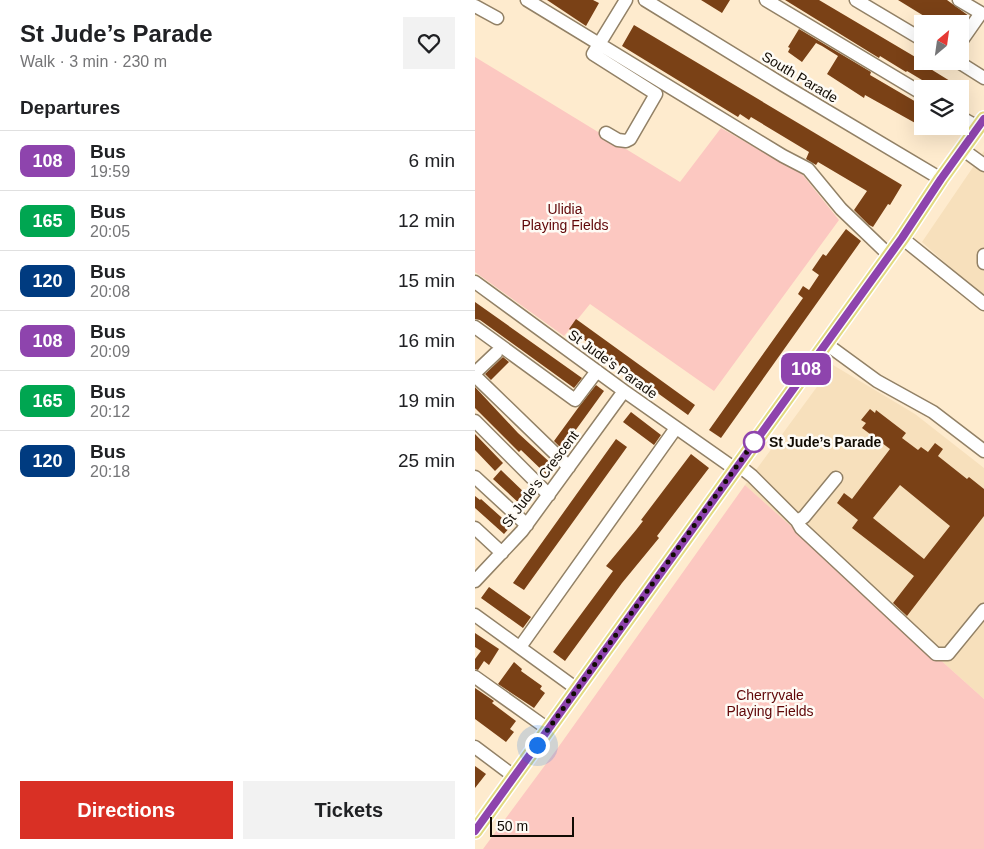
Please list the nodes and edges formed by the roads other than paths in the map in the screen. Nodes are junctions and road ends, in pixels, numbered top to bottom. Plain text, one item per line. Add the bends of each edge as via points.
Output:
1 (527, 0) edge
2 (626, 0) edge
3 (645, 0) edge
4 (766, 0) edge
5 (857, 0) edge
6 (959, 0) edge
7 (475, 6) edge
8 (497, 18) dead end
9 (969, 30) edge
10 (914, 35) edge
11 (600, 44) junction
12 (969, 69) edge
13 (984, 78) edge
14 (914, 89) edge
15 (981, 123) edge
16 (606, 133) dead end
17 (963, 149) junction
18 (984, 165) edge
19 (941, 179) junction
20 (902, 238) junction
21 (889, 255) junction
22 (984, 255) edge
23 (984, 263) edge
24 (475, 282) edge
25 (984, 304) edge
26 (475, 327) edge
27 (825, 343) junction
28 (496, 352) dead end
29 (478, 367) edge
30 (597, 371) junction
31 (623, 391) junction
32 (475, 421) edge
33 (677, 428) junction
34 (984, 451) edge
35 (569, 467) junction
36 (736, 467) junction
37 (475, 477) edge
38 (836, 478) dead end
39 (549, 495) junction
40 (797, 521) junction
41 (527, 525) junction
42 (475, 528) edge
43 (502, 552) junction
44 (476, 578) edge
45 (984, 610) edge
46 (475, 615) edge
47 (520, 647) junction
48 (475, 677) edge
49 (577, 689) junction
50 (548, 729) junction
51 (475, 747) edge
52 (515, 777) junction
53 (475, 831) edge

1 - 11 street
2 - 11 street
3 - 19 street, South Parade
4 - 14 street
5 - 10 street
6 - 9 street via 981,13
7 - 8 street
11 - 16 street via 593,54 656,94 630,139 618,140
11 - 21 street via 808,169 841,209
12 - 13 street
15 - 17 main road
17 - 18 street
17 - 19 main road
19 - 20 main road
20 - 21 main road
20 - 25 street
21 - 27 main road
22 - 23 street
24 - 30 street, St Jude's Parade
26 - 30 street via 575,400
27 - 34 street via 877,381 933,412
27 - 36 main road
28 - 29 street
29 - 35 street
30 - 31 street, St Jude's Parade
31 - 33 street, St Jude's Parade
31 - 35 street, St Jude's Crescent
32 - 39 street
33 - 36 street, St Jude's Parade
33 - 47 street
35 - 39 street, St Jude's Crescent
36 - 40 street, St Jude's Parade via 752,476
36 - 49 main road
37 - 41 street
38 - 40 street
39 - 41 street, St Jude's Crescent
40 - 45 street, St Jude's Parade via 936,654 948,654
41 - 43 street, St Jude's Crescent
42 - 43 street
43 - 44 street, St Jude's Crescent
46 - 47 street
47 - 49 street
48 - 50 street
49 - 50 main road
50 - 52 main road
51 - 52 street
52 - 53 main road

